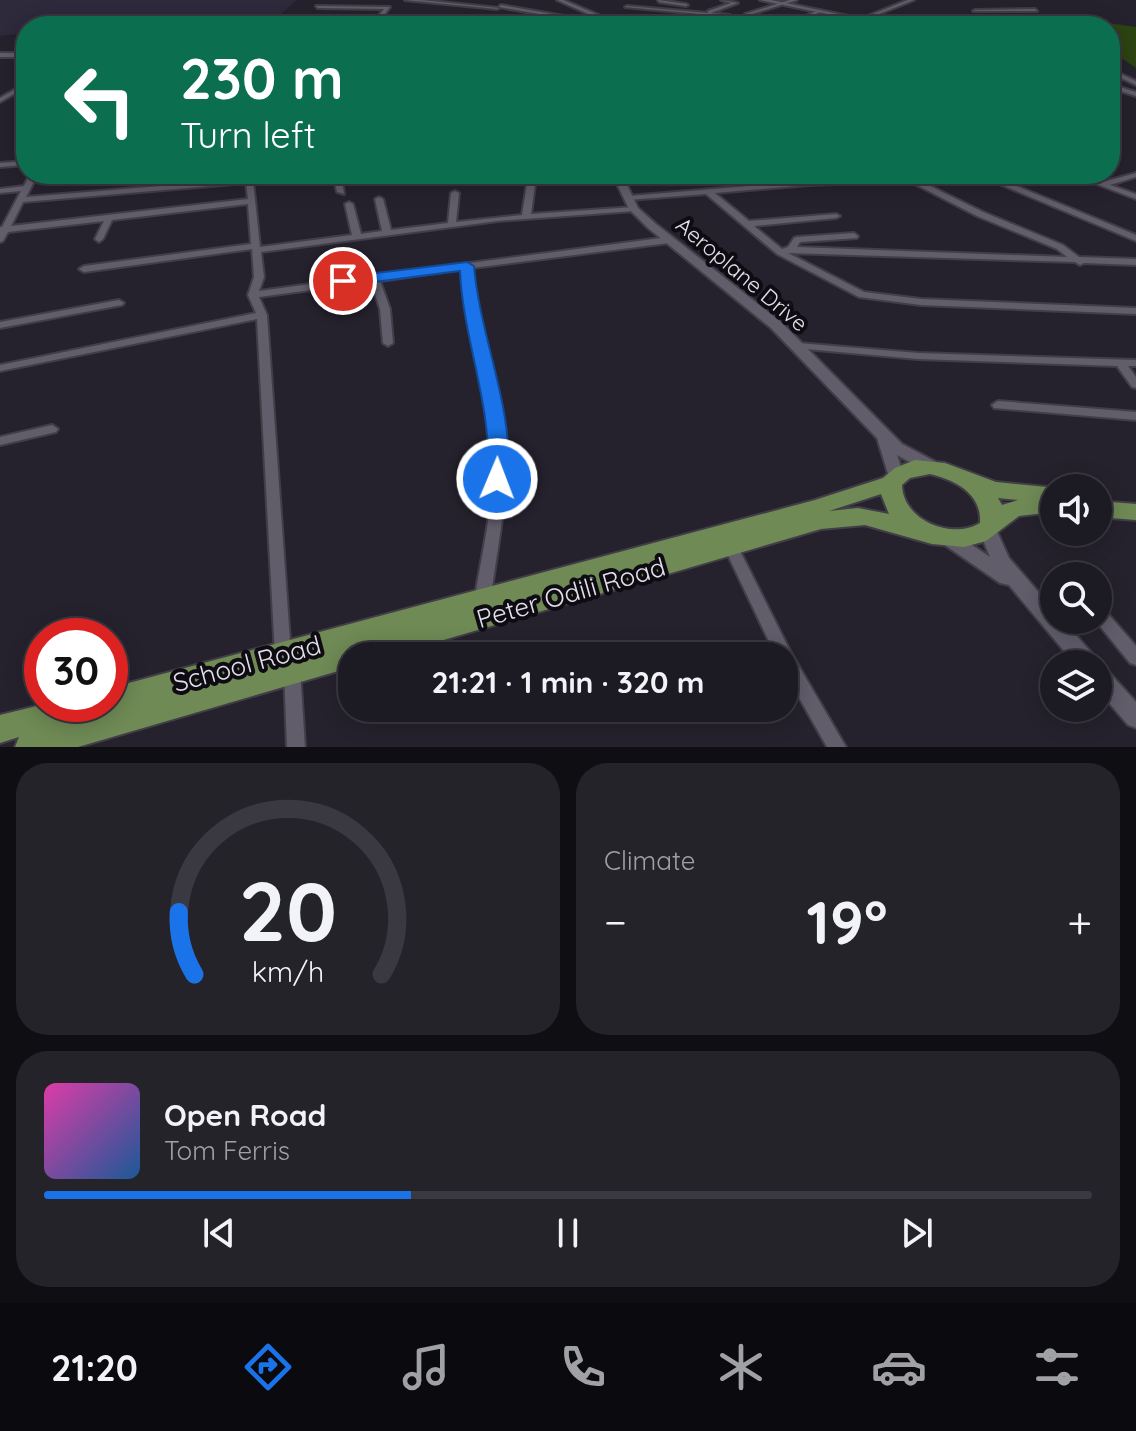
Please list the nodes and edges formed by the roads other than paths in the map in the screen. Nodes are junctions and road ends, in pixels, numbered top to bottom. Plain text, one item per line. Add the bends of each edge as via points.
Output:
1 (325, 0) edge
2 (407, 0) edge
3 (511, 0) edge
4 (559, 0) edge
5 (660, 0) edge
6 (723, 0) edge
7 (763, 0) edge
8 (795, 0) edge
9 (912, 0) edge
10 (1030, 0) edge
11 (714, 3) dead end
12 (783, 4) junction
13 (686, 5) dead end
14 (318, 7) junction
15 (499, 7) junction
16 (627, 7) dead end
17 (639, 10) junction
18 (1035, 10) junction
19 (820, 11) junction
20 (975, 11) dead end
21 (386, 12) junction
22 (706, 13) junction
23 (483, 14) junction
24 (747, 14) dead end
25 (308, 16) edge
26 (381, 16) edge
27 (479, 16) edge
28 (558, 16) edge
29 (597, 16) edge
30 (641, 16) edge
31 (730, 16) dead end
32 (809, 16) edge
33 (846, 16) edge
34 (870, 16) edge
35 (1042, 16) edge
36 (1136, 85) edge
37 (1121, 90) joint
38 (1136, 94) edge
39 (29, 184) edge
40 (187, 184) edge
41 (250, 184) edge
42 (339, 184) edge
43 (531, 184) dead end
44 (622, 184) edge
45 (833, 184) edge
46 (920, 184) edge
47 (1005, 184) edge
48 (1103, 184) edge
49 (27, 188) junction
50 (0, 191) edge
51 (341, 192) dead end
52 (709, 192) junction
53 (455, 193) dead end
54 (1136, 197) edge
55 (379, 199) dead end
56 (20, 200) junction
57 (253, 201) junction
58 (349, 204) dead end
59 (631, 204) junction
60 (836, 216) dead end
61 (109, 218) junction
62 (526, 218) junction
63 (746, 224) junction
64 (452, 225) junction
65 (3, 230) edge
66 (387, 233) junction
67 (854, 236) dead end
68 (357, 237) junction
69 (1136, 238) edge
70 (0, 239) edge
71 (99, 239) dead end
72 (669, 240) junction
73 (255, 248) junction
74 (791, 249) junction
75 (780, 252) junction
76 (1080, 262) junction
77 (1136, 262) edge
78 (467, 266) junction
79 (84, 269) dead end
80 (374, 277) junction
81 (253, 295) junction
82 (119, 303) dead end
83 (1136, 311) edge
84 (262, 315) junction
85 (0, 325) edge
86 (388, 343) dead end
87 (798, 346) junction
88 (1121, 363) junction
89 (1136, 363) edge
90 (0, 368) edge
91 (1136, 385) edge
92 (998, 405) dead end
93 (1136, 416) edge
94 (52, 429) dead end
95 (882, 436) junction
96 (0, 441) edge
97 (937, 469) junction
98 (894, 480) junction
99 (968, 480) junction
100 (1040, 494) edge
101 (1112, 499) edge
102 (1136, 500) edge
103 (1040, 507) edge
104 (1112, 510) edge
105 (1136, 512) edge
106 (990, 527) junction
107 (938, 536) junction
108 (731, 547) junction
109 (1022, 589) junction
110 (483, 596) junction
111 (1112, 630) edge
112 (777, 642) edge
113 (1076, 650) edge
114 (1136, 658) edge
115 (288, 663) junction
116 (798, 680) edge
117 (1112, 691) edge
118 (128, 697) edge
119 (1136, 718) edge
120 (27, 722) edge
121 (0, 729) edge
122 (30, 747) edge
123 (296, 747) edge
124 (837, 747) edge

1 - 14 street
2 - 15 street
3 - 15 street
4 - 29 street
5 - 13 street
5 - 17 street
6 - 11 street
6 - 22 street via 736,3
7 - 12 street
8 - 12 street
9 - 34 street
10 - 18 street
12 - 19 street
12 - 24 street
14 - 21 street via 384,7
14 - 25 street
15 - 23 street
15 - 28 street
16 - 17 street
17 - 22 street
17 - 30 street
18 - 20 street
18 - 35 street
19 - 32 street
19 - 33 street
21 - 23 street
21 - 26 street
22 - 31 street
23 - 27 street
36 - 37 street
37 - 38 street
39 - 49 street
40 - 56 street
41 - 57 street
42 - 51 street
43 - 62 street
44 - 59 street, Aeroplane Drive
45 - 52 street
46 - 76 street via 1060,247
47 - 69 street
48 - 54 street
49 - 50 street
49 - 56 street
52 - 59 street
52 - 63 street
53 - 64 street
55 - 66 street
56 - 65 street
57 - 61 street
57 - 73 street
58 - 68 street
59 - 62 street
59 - 72 street, Aeroplane Drive
60 - 63 street
61 - 65 street
61 - 71 street
62 - 64 street
63 - 75 street
64 - 66 street
65 - 70 street
66 - 68 street
67 - 74 street via 797,240
68 - 73 street
72 - 78 street
72 - 87 street, Aeroplane Drive
73 - 79 street
73 - 81 street via 259,277
74 - 75 street
74 - 76 street
75 - 83 street via 847,290 888,300
76 - 77 street
78 - 80 street
78 - 110 street via 469,305 500,456
80 - 81 street
80 - 86 street via 385,309
81 - 84 street
82 - 85 street
84 - 90 street
84 - 115 street
87 - 88 street
87 - 95 street, Aeroplane Drive
88 - 89 street
88 - 91 street
92 - 93 street
94 - 96 street
95 - 97 street
95 - 98 street
97 - 98 main road via 921,468
97 - 99 main road
98 - 107 main road via 890,496 896,509 910,523
98 - 110 main road, School Road via 817,507
99 - 100 main road via 995,490
99 - 106 main road via 992,506
101 - 102 main road
103 - 106 main road via 1014,508
104 - 105 main road
106 - 107 main road via 964,539
106 - 109 street via 995,552
107 - 108 main road, Peter Odili Road via 851,516
107 - 109 street
108 - 112 street
108 - 115 main road, Peter Odili Road
109 - 113 street
110 - 115 main road, School Road
111 - 114 street
115 - 118 main road, School Road
115 - 122 main road, Peter Odili Road
115 - 123 street
116 - 124 street
117 - 119 street
120 - 121 main road

